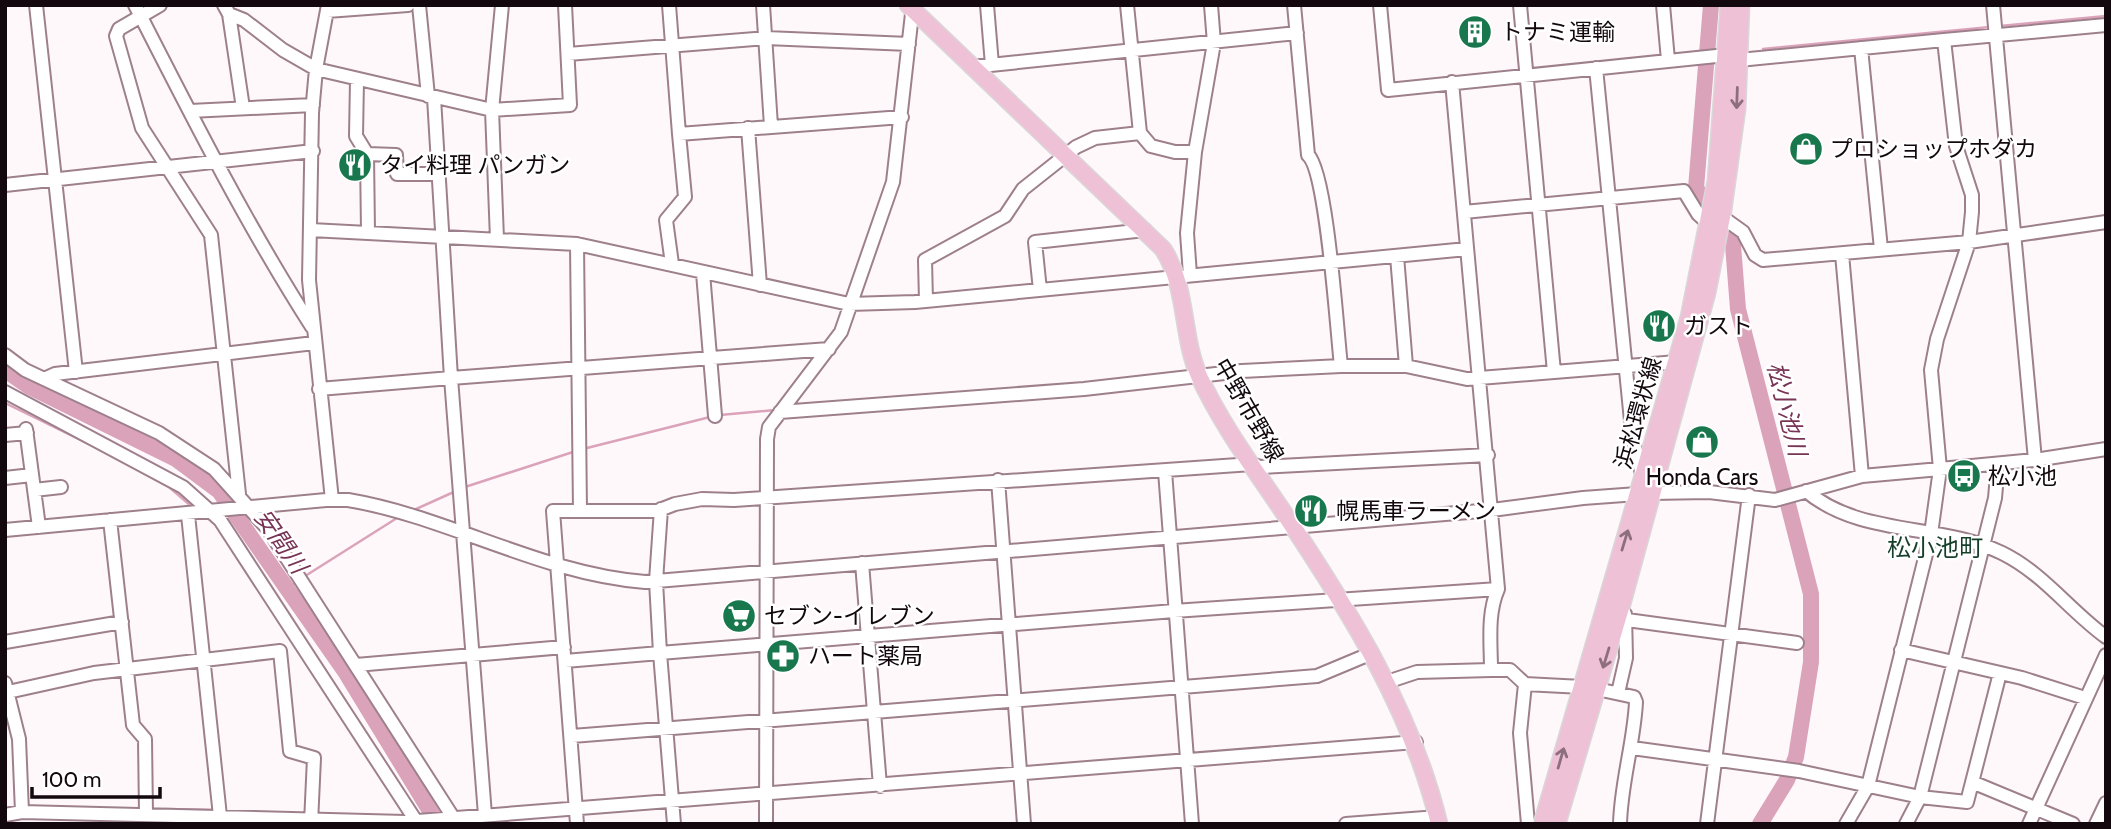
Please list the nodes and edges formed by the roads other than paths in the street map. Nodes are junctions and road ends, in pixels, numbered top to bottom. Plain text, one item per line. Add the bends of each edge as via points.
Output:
1 (36, 5) edge
2 (135, 5) edge
3 (160, 5) edge
4 (408, 5) edge
5 (419, 5) edge
6 (502, 5) edge
7 (565, 5) edge
8 (669, 5) edge
9 (763, 5) edge
10 (987, 5) edge
11 (1127, 5) edge
12 (1210, 5) edge
13 (1294, 5) edge
14 (1380, 5) edge
15 (1520, 5) edge
16 (1663, 5) edge
17 (1729, 5) edge
18 (1741, 5) edge
19 (1993, 5) edge
20 (911, 7) edge
21 (327, 8) edge
22 (226, 10) edge
23 (142, 18) junction
24 (2106, 25) edge
25 (1995, 29) junction
26 (1297, 33) junction
27 (766, 38) junction
28 (1944, 40) junction
29 (1214, 43) junction
30 (909, 44) junction
31 (673, 45) junction
32 (1861, 48) junction
33 (1132, 52) junction
34 (568, 54) junction
35 (1727, 57) junction
36 (1668, 60) junction
37 (992, 65) junction
38 (971, 67) junction
39 (1596, 68) junction
40 (316, 69) junction
41 (1527, 76) junction
42 (357, 80) junction
43 (1452, 82) junction
44 (431, 97) junction
45 (313, 105) junction
46 (243, 108) junction
47 (492, 110) junction
48 (190, 111) junction
49 (902, 117) junction
50 (771, 126) junction
51 (748, 128) junction
52 (1140, 133) junction
53 (679, 134) junction
54 (313, 151) junction
55 (1195, 152) junction
56 (366, 154) junction
57 (1065, 157) junction
58 (214, 160) junction
59 (167, 167) junction
60 (438, 174) junction
61 (55, 178) junction
62 (5, 185) edge
63 (1610, 200) junction
64 (1540, 206) junction
65 (1464, 212) junction
66 (2106, 222) edge
67 (1716, 226) junction
68 (311, 230) junction
69 (1145, 230) junction
70 (368, 232) junction
71 (2015, 236) junction
72 (440, 237) junction
73 (498, 239) junction
74 (1969, 242) junction
75 (577, 244) junction
76 (1467, 249) junction
77 (1881, 249) junction
78 (1842, 254) junction
79 (1397, 256) junction
80 (1329, 261) junction
81 (672, 264) junction
82 (704, 273) junction
83 (1184, 275) junction
84 (760, 285) junction
85 (1040, 290) junction
86 (926, 301) junction
87 (849, 304) junction
88 (313, 327) junction
89 (314, 343) junction
90 (829, 348) junction
91 (5, 355) edge
92 (225, 355) junction
93 (709, 358) junction
94 (1677, 362) junction
95 (1341, 366) junction
96 (1406, 366) junction
97 (1626, 366) junction
98 (580, 369) junction
99 (76, 372) junction
100 (1554, 372) junction
101 (1199, 376) junction
102 (451, 378) junction
103 (1480, 378) junction
104 (44, 379) junction
105 (319, 388) junction
106 (5, 392) edge
107 (780, 412) junction
108 (715, 416) dead end
109 (5, 435) edge
110 (2106, 449) edge
111 (1488, 455) junction
112 (2035, 460) junction
113 (1252, 464) junction
114 (1998, 464) junction
115 (1940, 469) junction
116 (1165, 471) junction
117 (32, 475) junction
118 (1862, 476) junction
119 (1643, 477) junction
120 (5, 478) edge
121 (998, 480) junction
122 (61, 487) dead end
123 (34, 490) junction
124 (1801, 492) junction
125 (1645, 495) junction
126 (1749, 495) junction
127 (765, 497) junction
128 (332, 500) junction
129 (249, 507) junction
130 (661, 509) junction
131 (1492, 510) junction
132 (580, 511) junction
133 (209, 513) junction
134 (188, 515) junction
135 (110, 520) junction
136 (1293, 526) junction
137 (39, 527) junction
138 (5, 530) edge
139 (463, 534) junction
140 (1931, 534) junction
141 (1169, 536) junction
142 (1983, 546) junction
143 (1005, 551) junction
144 (862, 563) junction
145 (556, 565) junction
146 (765, 571) junction
147 (656, 581) junction
148 (1498, 589) junction
149 (1339, 599) junction
150 (1622, 604) junction
151 (1174, 611) junction
152 (1627, 620) junction
153 (122, 622) junction
154 (1010, 625) junction
155 (1731, 634) junction
156 (2106, 637) edge
157 (867, 638) junction
158 (5, 642) edge
159 (1797, 643) dead end
160 (765, 644) junction
161 (564, 647) junction
162 (1901, 650) junction
163 (660, 653) junction
164 (1372, 653) junction
165 (472, 655) junction
166 (2106, 655) edge
167 (204, 660) junction
168 (565, 661) junction
169 (1954, 664) junction
170 (356, 665) junction
171 (128, 669) junction
172 (1491, 670) junction
173 (2000, 673) junction
174 (1387, 682) junction
175 (1525, 684) junction
176 (1181, 687) junction
177 (7, 688) edge
178 (1589, 688) junction
179 (1618, 693) junction
180 (2085, 698) junction
181 (1015, 701) junction
182 (874, 712) junction
183 (766, 720) junction
184 (667, 728) junction
185 (572, 736) junction
186 (1416, 742) junction
187 (1632, 748) junction
188 (1716, 759) junction
189 (1188, 761) junction
190 (1022, 774) junction
191 (1972, 782) junction
192 (880, 786) junction
193 (1868, 786) junction
194 (766, 796) junction
195 (1920, 797) junction
196 (672, 801) junction
197 (2106, 803) edge
198 (578, 808) junction
199 (2036, 808) junction
200 (146, 814) junction
201 (485, 815) junction
202 (16, 816) edge
203 (220, 816) junction
204 (99, 819) edge
205 (242, 820) edge
206 (454, 820) edge
207 (1438, 820) edge
208 (311, 821) edge
209 (417, 822) edge
210 (577, 824) edge
211 (674, 824) edge
212 (766, 824) edge
213 (1024, 824) edge
214 (1192, 824) edge
215 (1346, 824) edge
216 (1528, 824) edge
217 (1542, 824) edge
218 (1558, 824) edge
219 (1620, 824) edge
220 (1707, 824) edge
221 (1846, 824) edge
222 (1906, 824) edge
223 (2029, 824) edge
224 (2073, 824) edge
225 (2096, 824) edge

1 - 61 street
2 - 23 street
3 - 23 street
4 - 21 street
5 - 44 street
6 - 47 street
7 - 34 street
8 - 31 street
9 - 27 street
10 - 37 street
11 - 33 street
12 - 29 street
13 - 26 street
14 - 43 street via 1388,90
15 - 41 street
16 - 36 street
17 - 35 main road, 浜松環状線
18 - 35 main road, 浜松環状線
19 - 25 street
20 - 30 street
20 - 38 main road, 中野市野線
21 - 40 street
22 - 40 street
22 - 46 street
23 - 48 street
23 - 59 street via 119,29 117,36 142,128
24 - 25 street
25 - 28 street
25 - 71 street
26 - 29 street
26 - 80 street via 1308,155 1321,190
27 - 30 street
27 - 31 street
27 - 50 street
28 - 32 street
28 - 74 street via 1956,146 1972,195
29 - 33 street
29 - 55 street
30 - 49 street
31 - 34 street
31 - 53 street
32 - 35 street
32 - 77 street
33 - 37 street
33 - 52 street
34 - 47 street via 570,105
35 - 36 street
35 - 67 main road, 浜松環状線 via 1713,198
35 -> 67 main road, 浜松環状線 via 1737,109
36 - 39 street
37 - 38 street
38 - 57 main road, 中野市野線
39 - 41 street
39 - 63 street
40 - 42 street
40 - 45 street
41 - 43 street
41 - 64 street
42 - 44 street
42 - 56 street via 356,136
43 - 65 street
44 - 47 street
44 - 60 street
45 - 46 street
45 - 54 street
46 - 48 street
47 - 73 street
48 - 58 street
49 - 50 street
49 - 87 street via 894,182
50 - 51 street
51 - 53 street
51 - 84 street
52 - 55 street via 1151,146
52 - 57 street via 1095,138
53 - 81 street via 685,197 666,220
54 - 58 street
54 - 68 street
55 - 83 street
56 - 60 street via 396,155 397,174
56 - 70 street
57 - 69 main road, 中野市野線
57 - 86 street via 1023,189 1005,216 925,260
58 - 59 street
58 - 88 street
59 - 61 street
59 - 92 street via 211,235
60 - 72 street
61 - 62 street
61 - 99 street
63 - 64 street
63 - 67 street via 1684,191 1698,214
63 - 97 street
64 - 65 street
64 - 100 street
65 - 76 street
66 - 71 street
67 - 78 street via 1743,232 1755,255 1763,260
67 - 94 main road, 浜松環状線
67 - 125 main road, 浜松環状線 via 1707,293
68 - 70 street
68 - 88 street
69 - 83 main road, 中野市野線
69 - 85 street via 1035,242
70 - 72 street
71 - 74 street
71 - 112 street
72 - 73 street
72 - 102 street
73 - 75 street
74 - 77 street
74 - 115 street via 1931,370
75 - 81 street
75 - 98 street
76 - 79 street
76 - 103 street
77 - 78 street
78 - 118 street
79 - 80 street
79 - 96 street
80 - 83 street
80 - 95 street
81 - 82 street
82 - 84 street
82 - 93 street
83 - 85 street
83 - 101 main road, 中野市野線
84 - 87 street
85 - 86 street
86 - 87 street
87 - 90 street via 841,332
88 - 89 street
89 - 92 street
89 - 105 street
90 - 93 street
90 - 107 street
91 - 104 street
92 - 99 street
92 - 129 street via 238,492
93 - 98 street
93 - 108 street
94 - 97 street
94 - 119 main road, 浜松環状線
95 - 96 street
95 - 101 street
96 - 103 street
97 - 100 street
97 - 119 street via 1633,441
98 - 102 street
98 - 132 street
99 - 104 street
100 - 103 street
101 - 107 street
101 - 113 main road, 中野市野線
102 - 105 street
102 - 139 street
103 - 111 street
104 - 129 street via 192,453 214,469
105 - 128 street
106 - 133 street via 172,480
107 - 127 street via 769,427
109 - 117 street via 26,431
110 - 112 street
111 - 113 street
111 - 131 street
112 - 114 street
113 - 116 street
113 - 136 main road, 中野市野線
114 - 115 street
114 - 142 street
115 - 118 street
115 - 140 street
116 - 121 street
116 - 141 street
117 - 120 street
117 - 123 street
118 - 124 street
119 - 125 main road, 浜松環状線
121 - 127 street
121 - 143 street
122 - 123 street
123 - 137 street
124 - 126 street via 1775,500
124 - 140 street via 1856,518
125 - 126 street
125 - 131 street
125 - 150 main road, 浜松環状線
178 -> 125 main road, 浜松環状線
126 - 155 street
127 - 130 street via 702,499
127 - 146 street
128 - 129 street
128 - 139 street via 363,503
129 - 133 street
129 - 170 street
130 - 132 street
130 - 147 street
131 - 136 street
131 - 148 street
132 - 145 street via 554,511
133 - 134 street
133 - 209 street via 228,531
134 - 135 street
134 - 167 street
135 - 137 street
135 - 153 street
136 - 141 street
136 - 149 main road, 中野市野線
137 - 138 street
139 - 145 street
139 - 165 street
140 - 142 street
140 - 162 street
141 - 143 street
141 - 151 street
142 - 156 street via 2039,577
142 - 169 street
143 - 144 street
143 - 154 street
144 - 146 street
144 - 157 street
145 - 147 street via 620,580
145 - 161 street
146 - 147 street
146 - 160 street
147 - 163 street
148 - 149 street
148 - 172 street via 1492,609
149 - 151 street
149 - 164 main road, 中野市野線
150 - 152 street
150 -> 178 main road, 浜松環状線
151 - 154 street
151 - 176 street
152 - 155 street
152 - 179 street via 1626,658
153 - 158 street
153 - 171 street
154 - 157 street
154 - 181 street
155 - 159 street
155 - 188 street
157 - 160 street
157 - 182 street
160 - 163 street
160 - 183 street
161 - 165 street
161 - 168 street
162 - 169 street
162 - 193 street
163 - 168 street
163 - 184 street
164 - 174 main road, 中野市野線
164 - 176 street via 1317,676
165 - 170 street
165 - 201 street
166 - 180 street
167 - 171 street
167 - 203 street
167 - 208 street via 280,651 290,751 314,758
168 - 185 street
169 - 173 street
169 - 195 street
170 - 206 street
171 - 177 street
171 - 200 street via 133,724 145,739
172 - 174 street via 1417,672
172 - 175 street via 1510,670
173 - 180 street
173 - 191 street
174 - 186 main road, 中野市野線
175 - 178 street
175 - 216 street via 1520,736
176 - 181 street
176 - 189 street
177 - 202 street via 19,739
178 - 179 street
217 -> 178 main road, 浜松環状線
178 - 218 main road, 浜松環状線
179 - 187 street via 1634,697 1636,702
180 - 199 street
181 - 182 street
181 - 190 street
182 - 183 street
182 - 192 street
183 - 184 street
183 - 194 street
184 - 185 street
184 - 196 street
185 - 198 street
186 - 189 street
186 - 207 main road, 中野市野線
187 - 188 street
187 - 219 street via 1620,799
188 - 193 street
188 - 220 street
189 - 190 street
189 - 214 street
190 - 192 street
190 - 213 street
191 - 195 street via 1966,802
191 - 199 street
192 - 194 street
193 - 195 street
193 - 221 street
194 - 196 street
194 - 212 street
195 - 222 street
196 - 198 street
196 - 211 street
197 - 225 street
198 - 201 street
198 - 210 street
199 - 223 street
199 - 224 street
200 - 203 street
200 - 204 street
201 - 206 street
202 - 204 street
203 - 205 street
205 - 208 street
206 - 209 street
207 - 215 street
208 - 209 street

